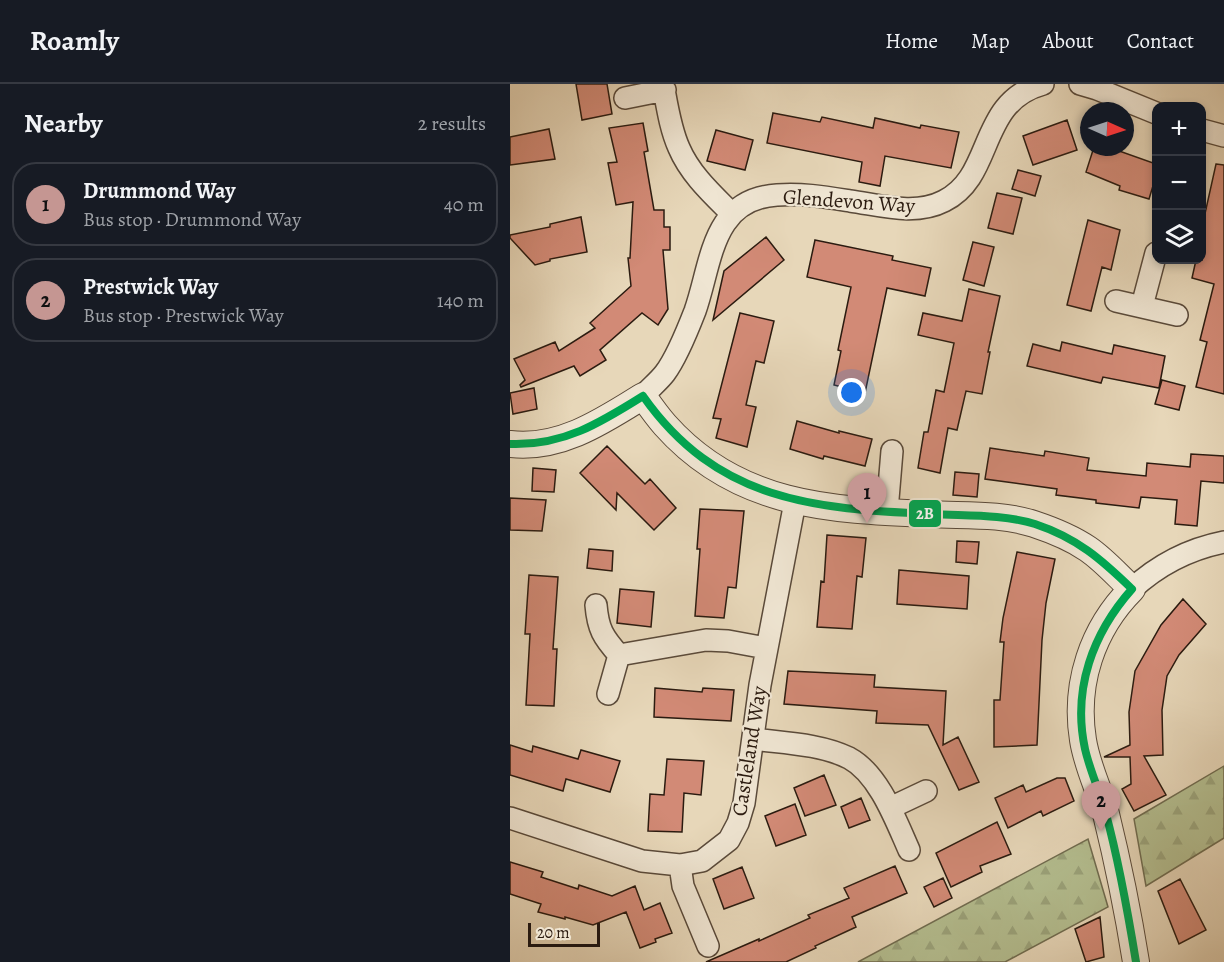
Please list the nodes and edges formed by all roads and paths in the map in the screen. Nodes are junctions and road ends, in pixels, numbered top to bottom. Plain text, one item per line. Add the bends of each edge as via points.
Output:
1 (1080, 84) edge
2 (1036, 85) edge
3 (664, 87) edge
4 (626, 98) dead end
5 (1152, 111) edge
6 (1206, 131) edge
7 (1224, 135) edge
8 (731, 213) junction
9 (1153, 264) edge
10 (1116, 300) dead end
11 (1142, 306) junction
12 (1177, 315) dead end
13 (643, 396) junction
14 (510, 444) edge
15 (892, 451) dead end
16 (795, 502) junction
17 (887, 511) junction
18 (1224, 542) edge
19 (1132, 589) junction
20 (596, 605) dead end
21 (766, 648) junction
22 (619, 655) junction
23 (608, 694) dead end
24 (753, 739) junction
25 (926, 791) dead end
26 (890, 808) junction
27 (510, 819) edge
28 (909, 850) dead end
29 (680, 865) junction
30 (708, 946) dead end
31 (1136, 962) edge

1 - 5 street
2 - 8 street, Glendevon Way via 999,114 971,176 944,201 903,209 814,195 771,195 752,200
3 - 4 street
3 - 8 street via 679,149 698,179
6 - 7 street
8 - 13 street via 718,231 695,310 682,338 665,372
9 - 11 street
10 - 11 street
11 - 12 street
13 - 14 street via 594,427 569,437
13 - 16 street via 665,425 702,460 748,486
15 - 17 street
16 - 17 street
16 - 21 street, Castleland Way
17 - 19 street via 1031,523 1088,549
18 - 19 street via 1179,557
19 - 31 street via 1105,621 1096,639 1084,676 1081,716 1090,770 1119,866
20 - 22 street via 603,636
21 - 22 street via 706,640
21 - 24 street, Castleland Way
22 - 23 street
24 - 26 street via 834,752 851,759 868,774
24 - 29 street, Castleland Way via 744,803 729,840 702,861
25 - 26 street
26 - 28 street
27 - 29 street, Castleland Way via 642,861
29 - 30 street via 683,886

